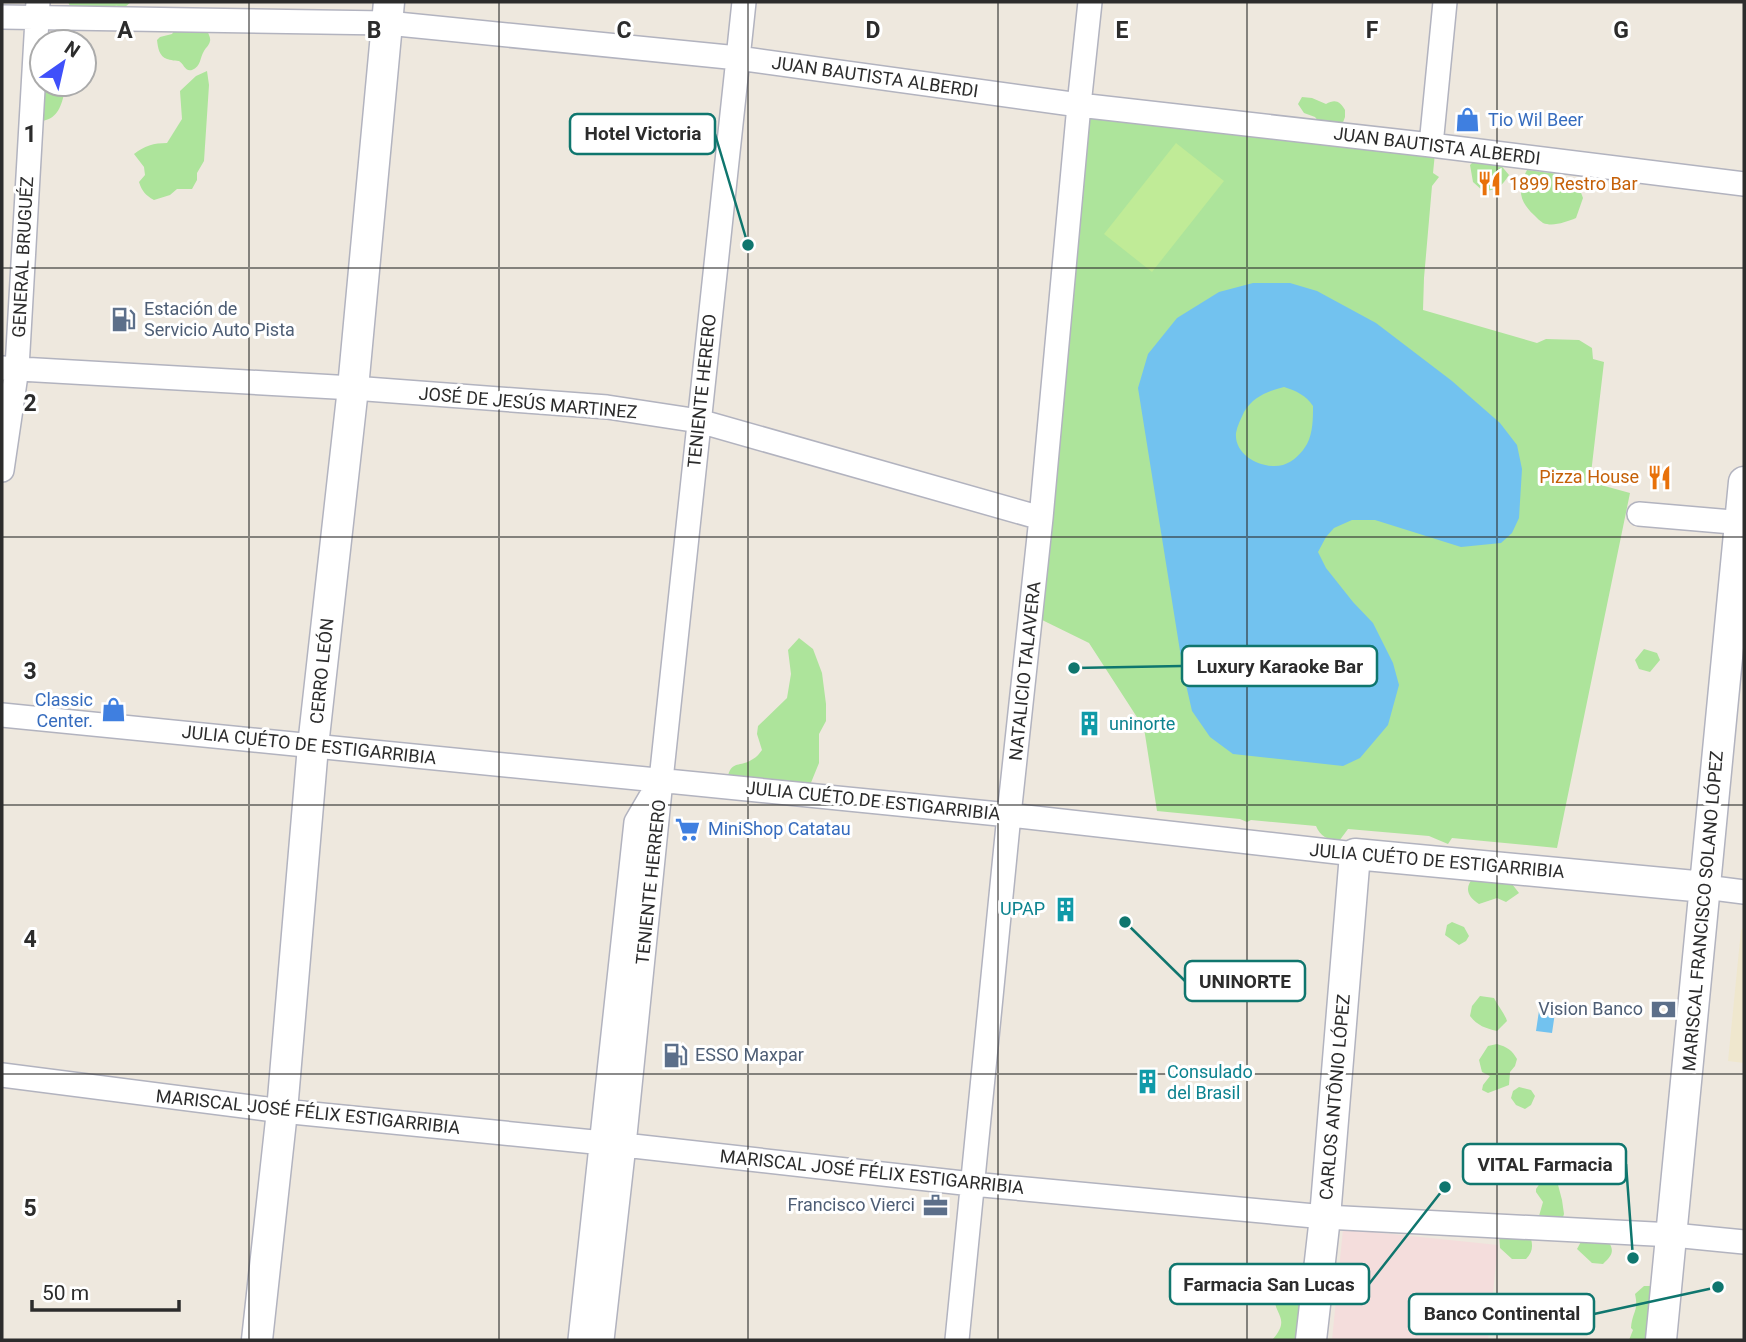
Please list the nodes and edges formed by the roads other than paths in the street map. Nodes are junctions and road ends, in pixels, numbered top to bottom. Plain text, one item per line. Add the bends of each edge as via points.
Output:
1 (744, 2) edge
2 (1090, 2) edge
3 (1445, 2) edge
4 (37, 10) edge
5 (388, 12) edge
6 (2, 17) edge
7 (738, 58) junction
8 (1079, 105) junction
9 (1431, 145) junction
10 (1744, 184) edge
11 (9, 368) edge
12 (353, 388) junction
13 (699, 421) junction
14 (2, 470) edge
15 (1744, 482) edge
16 (1639, 514) dead end
17 (1041, 518) junction
18 (1742, 523) edge
19 (2, 715) edge
20 (313, 746) junction
21 (661, 780) junction
22 (1009, 814) junction
23 (1355, 854) junction
24 (1705, 887) junction
25 (1744, 892) edge
26 (2, 1075) edge
27 (282, 1111) junction
28 (613, 1144) junction
29 (972, 1184) junction
30 (1325, 1217) junction
31 (1672, 1235) junction
32 (1744, 1242) edge
33 (595, 1300) junction
34 (257, 1340) edge
35 (580, 1340) edge
36 (602, 1340) edge
37 (957, 1340) edge
38 (1311, 1340) edge
39 (1661, 1340) edge

1 - 7 street, TENIENTE HERERO
2 - 8 street, NATALICIO TALAVERA
3 - 9 street
4 - 5 street, JUAN BAUTISTA ALBERDI
4 - 6 street, JUAN BAUTISTA ALBERDI
4 - 11 street, GENERAL BRUGUÉZ
5 - 7 street, JUAN BAUTISTA ALBERDI
5 - 12 street, CERRO LEÓN
7 - 8 street, JUAN BAUTISTA ALBERDI
7 - 13 street, TENIENTE HERERO
8 - 9 street, JUAN BAUTISTA ALBERDI
8 - 17 street, NATALICIO TALAVERA
9 - 10 street, JUAN BAUTISTA ALBERDI
11 - 12 street, JOSÉ DE JESÚS MARTINEZ
11 - 14 street, GENERAL BRUGUÉZ
12 - 13 street, JOSÉ DE JESÚS MARTINEZ via 607,407
12 - 20 street, CERRO LEÓN
13 - 17 street, JOSÉ DE JESÚS MARTINEZ
13 - 21 street, TENIENTE HERERO
15 - 18 street, MARISCAL FRANCISCO SOLANO LÓPEZ
16 - 18 street
17 - 22 street, NATALICIO TALAVERA
18 - 24 street, MARISCAL FRANCISCO SOLANO LÓPEZ
19 - 20 street, JULIA CUÉTO DE ESTIGARRIBIA
20 - 21 street, JULIA CUÉTO DE ESTIGARRIBIA
20 - 27 street, CERRO LEÓN
21 - 22 street, JULIA CUÉTO DE ESTIGARRIBIA
21 - 28 street, TENIENTE HERRERO
22 - 23 street, JULIA CUÉTO DE ESTIGARRIBIA
22 - 29 street, NATALICIO TALAVERA
23 - 24 street, JULIA CUÉTO DE ESTIGARRIBIA
23 - 30 street, CARLOS ANTÔNIO LÓPEZ
24 - 25 street, JULIA CUÉTO DE ESTIGARRIBIA
24 - 31 street, MARISCAL FRANCISCO SOLANO LÓPEZ
26 - 27 street, MARISCAL JOSÉ FÉLIX ESTIGARRIBIA
27 - 28 street, MARISCAL JOSÉ FÉLIX ESTIGARRIBIA
27 - 34 street, CERRO LEÓN
28 - 29 street, MARISCAL JOSÉ FÉLIX ESTIGARRIBIA
28 - 33 street, TENIENTE HERRERO
29 - 30 street, MARISCAL JOSÉ FÉLIX ESTIGARRIBIA
29 - 37 street, NATALICIO TALAVERA
30 - 31 street, MARISCAL JOSÉ FÉLIX ESTIGARRIBIA
30 - 38 street, CARLOS ANTÔNIO LÓPEZ
31 - 32 street, MARISCAL JOSÉ FÉLIX ESTIGARRIBIA
31 - 39 street, MARISCAL FRANCISCO SOLANO LÓPEZ
33 - 35 street, TENIENTE HERRERO
33 - 36 street, TENIENTE HERRERO

